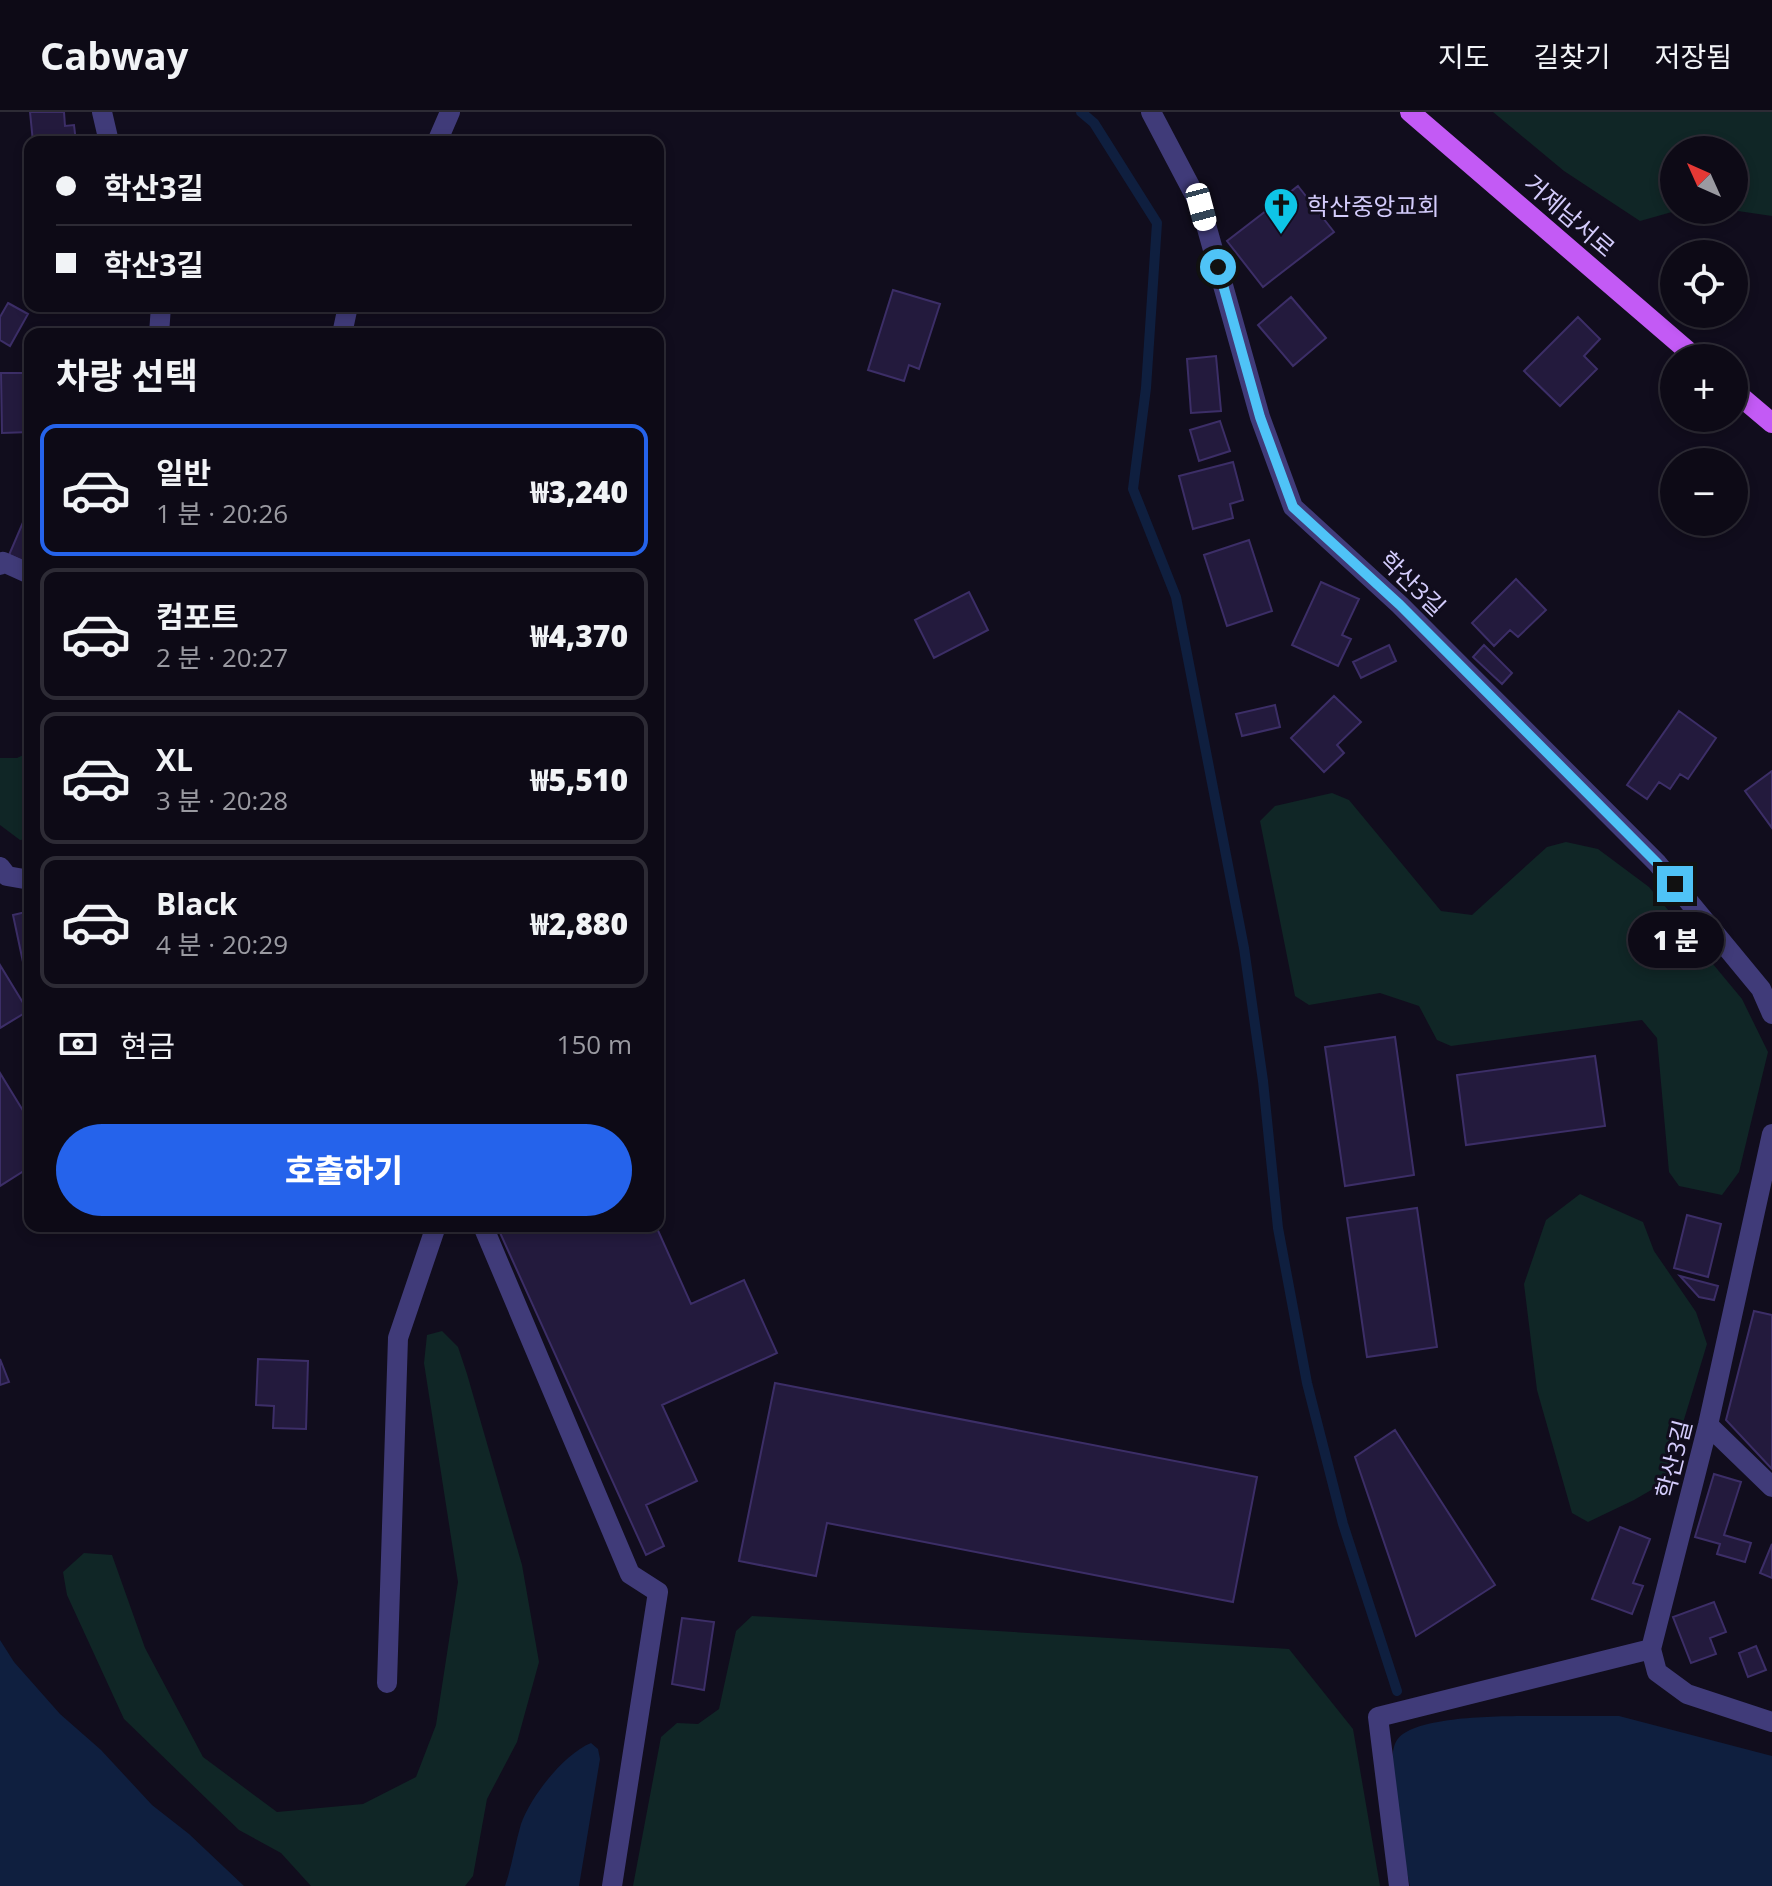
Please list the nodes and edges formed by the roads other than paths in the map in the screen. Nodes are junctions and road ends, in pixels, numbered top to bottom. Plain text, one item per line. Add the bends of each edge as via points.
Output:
1 (102, 112) edge
2 (450, 112) edge
3 (1151, 112) edge
4 (1410, 112) edge
5 (108, 136) edge
6 (440, 136) edge
7 (1680, 344) edge
8 (1748, 403) edge
9 (1772, 423) edge
10 (0, 565) edge
11 (24, 571) edge
12 (0, 867) edge
13 (24, 879) edge
14 (1772, 1014) edge
15 (1772, 1134) edge
16 (434, 1232) edge
17 (486, 1232) edge
18 (1708, 1425) junction
19 (1772, 1487) edge
20 (1651, 1649) junction
21 (387, 1683) dead end
22 (1772, 1722) edge
23 (612, 1886) edge
24 (1399, 1886) edge

1 - 5 street
2 - 6 street
3 - 14 street, 학산3길 via 1201,207 1260,417 1293,507 1400,605 1657,863 1761,989
4 - 7 main road, 거제남서로
8 - 9 main road
10 - 11 street
12 - 13 street via 7,876
15 - 18 street, 학산3길
16 - 21 street via 398,1338
17 - 23 street via 630,1574 658,1592
18 - 19 street
18 - 20 street, 학산3길
20 - 22 street via 1657,1672 1687,1694
20 - 24 street via 1378,1717

